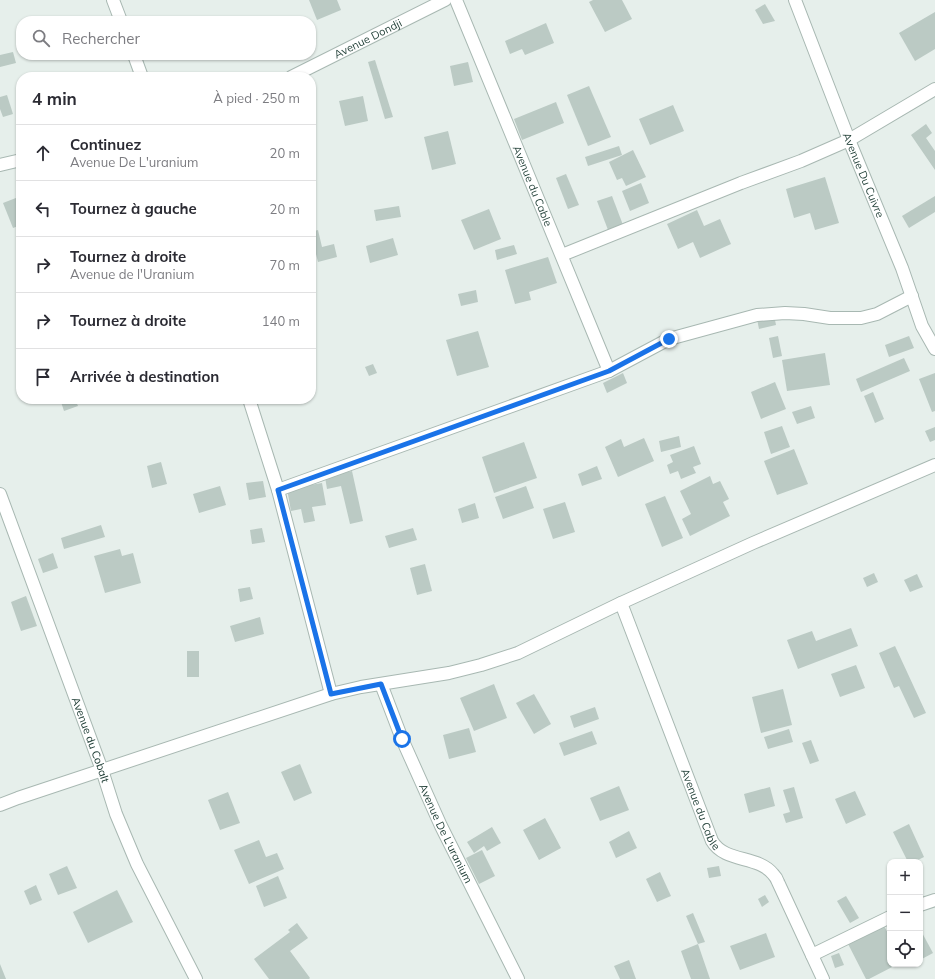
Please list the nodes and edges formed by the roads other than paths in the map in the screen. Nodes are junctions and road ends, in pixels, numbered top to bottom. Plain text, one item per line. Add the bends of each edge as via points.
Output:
1 (113, 0) edge
2 (445, 0) edge
3 (456, 0) edge
4 (795, 0) edge
5 (119, 16) edge
6 (136, 60) edge
7 (140, 72) edge
8 (301, 72) edge
9 (935, 89) edge
10 (848, 140) junction
11 (16, 161) edge
12 (0, 166) edge
13 (562, 256) junction
14 (912, 296) junction
15 (935, 349) edge
16 (609, 371) junction
17 (251, 404) edge
18 (935, 465) edge
19 (278, 490) junction
20 (0, 494) edge
21 (621, 603) junction
22 (381, 684) junction
23 (331, 694) junction
24 (102, 770) junction
25 (0, 805) edge
26 (935, 900) edge
27 (923, 904) edge
28 (887, 918) edge
29 (812, 955) junction
30 (196, 979) edge
31 (518, 979) edge
32 (823, 979) edge

1 - 5 street
2 - 8 street, Avenue Dondji
3 - 13 street, Avenue du Cable
4 - 10 street, Avenue Du Cuivre
6 - 7 street
9 - 10 street
10 - 13 street
10 - 14 street, Avenue Du Cuivre
11 - 12 street
13 - 16 street, Avenue du Cable
14 - 15 street, Avenue Du Cuivre via 922,326
14 - 16 street via 877,314 861,318 830,318 785,313 757,315 669,339
16 - 19 street
17 - 19 street
18 - 21 street
19 - 23 street
20 - 24 street, Avenue du Cobalt
21 - 22 street via 518,653 489,663 449,673
21 - 29 street, Avenue du Cable via 712,841 724,853 765,867 773,873
22 - 23 street
22 - 31 street, Avenue De L'uranium via 402,739 441,826
23 - 24 street
24 - 25 street
24 - 30 street, Avenue du Cobalt via 116,814 137,864
26 - 27 street
28 - 29 street
29 - 32 street, Avenue du Cable

